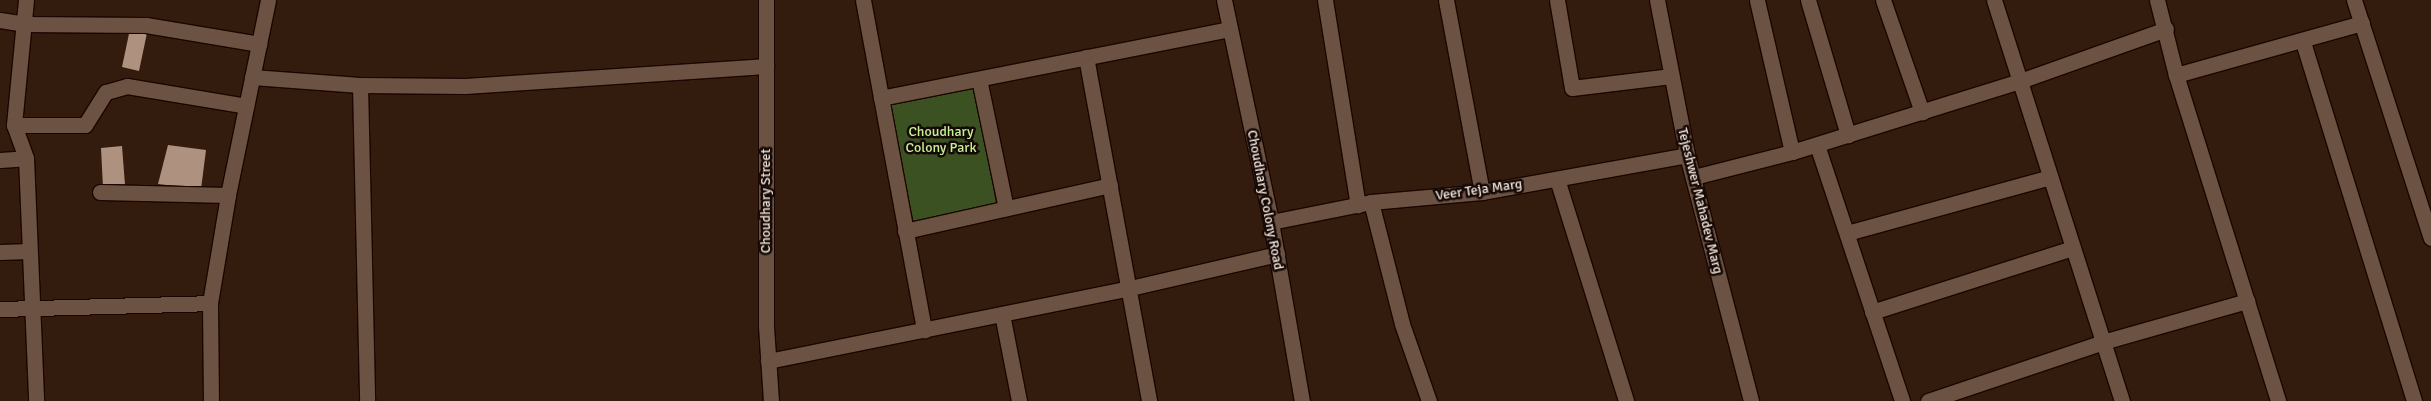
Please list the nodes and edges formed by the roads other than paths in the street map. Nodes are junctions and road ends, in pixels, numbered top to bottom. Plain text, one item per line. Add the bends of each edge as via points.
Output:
1 (26, 0) edge
2 (268, 0) edge
3 (766, 0) edge
4 (862, 0) edge
5 (1224, 0) edge
6 (1325, 0) edge
7 (1446, 0) edge
8 (1557, 0) edge
9 (1657, 0) edge
10 (1757, 0) edge
11 (1808, 0) edge
12 (1883, 0) edge
13 (1994, 0) edge
14 (2157, 0) edge
15 (2354, 0) edge
16 (0, 20) edge
17 (2362, 22) junction
18 (24, 24) junction
19 (1229, 29) junction
20 (2166, 29) junction
21 (2303, 42) junction
22 (259, 44) junction
23 (1086, 57) junction
24 (766, 66) junction
25 (2176, 75) junction
26 (252, 76) junction
27 (1671, 76) junction
28 (979, 79) junction
29 (2020, 81) junction
30 (360, 85) junction
31 (881, 98) junction
32 (246, 106) junction
33 (1922, 112) junction
34 (14, 125) junction
35 (1848, 135) junction
36 (1817, 145) junction
37 (1792, 152) junction
38 (1687, 155) junction
39 (26, 158) junction
40 (0, 160) edge
41 (1694, 177) junction
42 (2050, 177) junction
43 (1557, 179) junction
44 (1110, 185) junction
45 (100, 192) dead end
46 (1482, 192) junction
47 (228, 195) junction
48 (1365, 204) junction
49 (1006, 208) junction
50 (1271, 222) junction
51 (905, 230) junction
52 (1847, 233) junction
53 (2431, 238) edge
54 (2073, 248) junction
55 (29, 251) junction
56 (0, 252) edge
57 (1277, 254) junction
58 (1130, 288) junction
59 (2247, 301) junction
60 (210, 303) junction
61 (32, 308) junction
62 (0, 309) edge
63 (1872, 312) junction
64 (1002, 314) junction
65 (924, 330) junction
66 (2103, 342) junction
67 (768, 362) junction
68 (36, 401) edge
69 (211, 401) edge
70 (367, 401) edge
71 (771, 401) edge
72 (1019, 401) edge
73 (1149, 401) edge
74 (1302, 401) edge
75 (1429, 401) edge
76 (1626, 401) edge
77 (1751, 401) edge
78 (1902, 401) edge
79 (1928, 401) edge
80 (2122, 401) edge
81 (2278, 401) edge
82 (2414, 401) edge

1 - 18 street
2 - 22 street
3 - 24 street, Choudhary Street
4 - 31 street
5 - 19 street, Choudhary Colony Road
6 - 48 street
7 - 46 street
8 - 27 street via 1572,88
9 - 27 street, Tejeshwer Mahadev Marg
10 - 37 street
11 - 35 street
12 - 33 street
13 - 29 street
14 - 20 street
15 - 17 street
16 - 18 street
17 - 21 street
17 - 53 street
18 - 22 street via 146,25
18 - 34 street
19 - 23 street
19 - 50 street, Choudhary Colony Road
20 - 25 street
20 - 29 street
21 - 25 street
21 - 82 street
22 - 26 street
23 - 28 street
23 - 44 street
24 - 30 street via 465,86
24 - 67 street, Choudhary Street
25 - 59 street
26 - 30 street
26 - 32 street
27 - 38 street, Tejeshwer Mahadev Marg
28 - 31 street
28 - 49 street
29 - 33 street
29 - 42 street
30 - 70 street
31 - 51 street
32 - 34 street via 127,86 106,92 85,125
32 - 47 street
33 - 35 street
34 - 39 street
35 - 36 street
36 - 37 street
36 - 52 street
37 - 41 street
38 - 41 street, Tejeshwer Mahadev Marg
38 - 43 street, Veer Teja Marg
39 - 40 street
39 - 55 street
41 - 77 street, Tejeshwer Mahadev Marg
42 - 52 street
42 - 54 street
43 - 46 street, Veer Teja Marg
43 - 76 street
44 - 49 street
44 - 58 street
45 - 47 street
46 - 48 street, Veer Teja Marg
47 - 60 street
48 - 50 street, Veer Teja Marg
48 - 75 street
49 - 51 street
50 - 57 street, Choudhary Colony Road
51 - 65 street
52 - 63 street
54 - 63 street
54 - 66 street
55 - 56 street
55 - 61 street
57 - 58 street
57 - 74 street, Choudhary Colony Road
58 - 64 street
58 - 73 street
59 - 66 street
59 - 81 street
60 - 61 street
60 - 69 street
61 - 62 street
61 - 68 street
63 - 78 street
64 - 65 street
64 - 72 street
65 - 67 street
66 - 79 street
66 - 80 street
67 - 71 street, Choudhary Street

